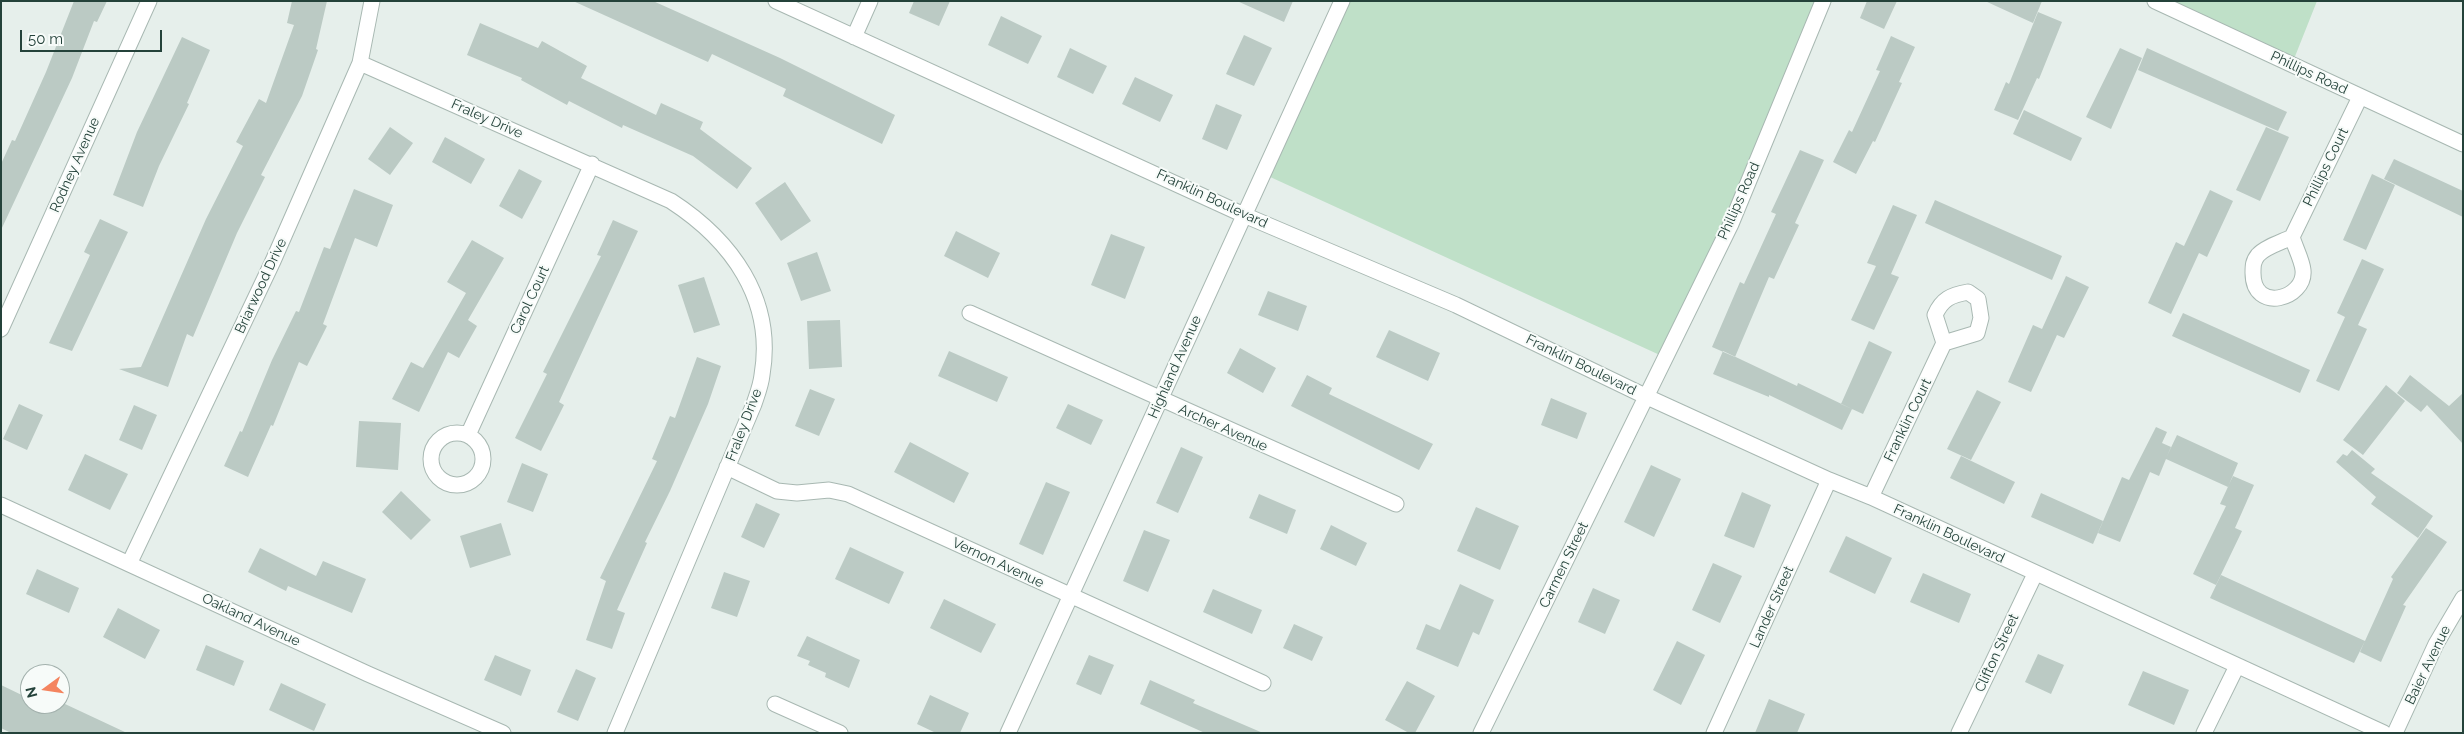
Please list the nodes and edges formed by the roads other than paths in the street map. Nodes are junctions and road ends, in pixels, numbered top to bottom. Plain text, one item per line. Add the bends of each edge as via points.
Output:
1 (149, 1) edge
2 (372, 1) edge
3 (776, 1) edge
4 (870, 1) edge
5 (1342, 1) edge
6 (1824, 1) edge
7 (2155, 1) edge
8 (854, 37) junction
9 (360, 63) junction
10 (2360, 97) junction
11 (2463, 144) edge
12 (592, 164) junction
13 (1244, 215) junction
14 (2292, 237) dead end
15 (970, 313) dead end
16 (1, 328) edge
17 (1944, 343) dead end
18 (1645, 396) junction
19 (1160, 400) junction
20 (468, 435) dead end
21 (727, 467) junction
22 (1829, 480) junction
23 (1871, 497) junction
24 (1396, 504) dead end
25 (1, 505) edge
26 (129, 564) junction
27 (2035, 574) junction
28 (1070, 597) junction
29 (2463, 598) edge
30 (2237, 666) junction
31 (1263, 683) dead end
32 (774, 704) dead end
33 (503, 733) edge
34 (615, 733) edge
35 (840, 733) edge
36 (1008, 733) edge
37 (1481, 733) edge
38 (1714, 733) edge
39 (1959, 733) edge
40 (2204, 733) edge
41 (2384, 733) edge
42 (2396, 733) edge

1 - 16 street, Rodney Avenue
2 - 9 street, Briarwood Drive
3 - 8 street, Franklin Boulevard
4 - 8 street
5 - 13 street, Highland Avenue
6 - 18 street, Phillips Road via 1730,224
7 - 10 street, Phillips Road
8 - 13 street, Franklin Boulevard
9 - 12 street, Fraley Drive
9 - 26 street, Briarwood Drive via 273,261
10 - 11 street, Phillips Road
10 - 14 street, Phillips Court
12 - 20 street, Carol Court
12 - 21 street, Fraley Drive via 698,218 732,255 756,298 764,338 762,374 754,404
13 - 18 street, Franklin Boulevard via 1456,305
13 - 19 street, Highland Avenue
15 - 19 street, Archer Avenue
17 - 23 street, Franklin Court
18 - 22 street, Franklin Boulevard
18 - 37 street, Carmen Street
19 - 24 street, Archer Avenue
19 - 28 street, Highland Avenue
21 - 28 street, Vernon Avenue via 777,491 829,490 848,494
21 - 34 street, Fraley Drive
22 - 23 street, Franklin Boulevard
22 - 38 street, Lander Street
23 - 27 street, Franklin Boulevard
25 - 26 street, Oakland Avenue
26 - 33 street, Oakland Avenue
27 - 30 street, Franklin Boulevard
27 - 39 street, Clifton Street
28 - 31 street, Vernon Avenue
28 - 36 street, Highland Avenue
29 - 42 street, Baier Avenue via 2436,644
30 - 40 street
30 - 41 street, Franklin Boulevard
32 - 35 street

